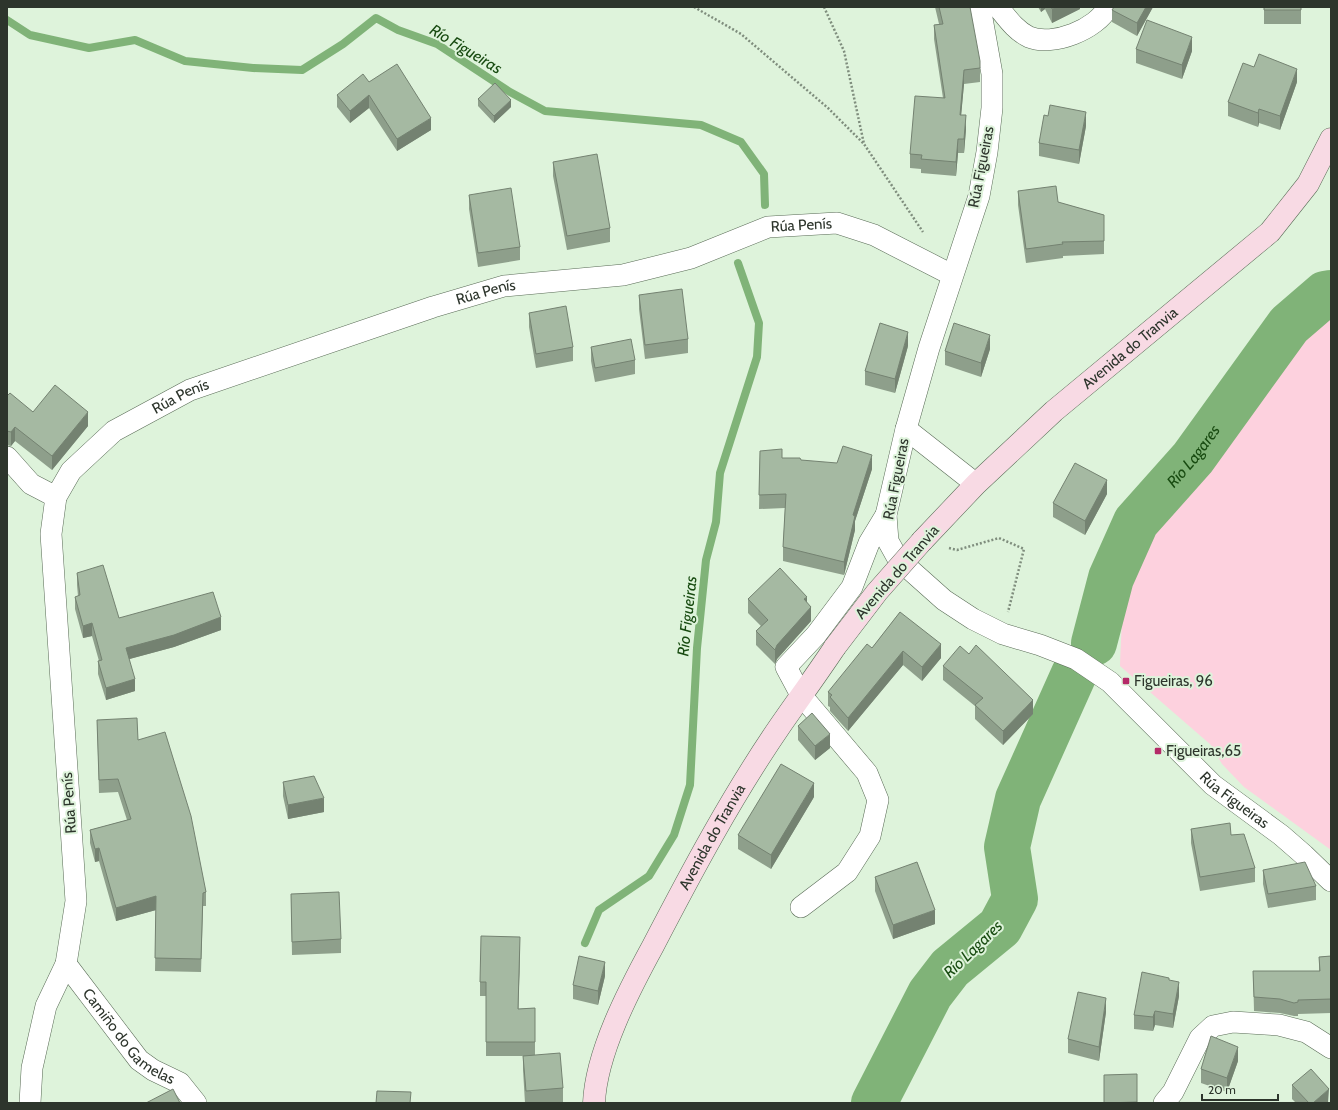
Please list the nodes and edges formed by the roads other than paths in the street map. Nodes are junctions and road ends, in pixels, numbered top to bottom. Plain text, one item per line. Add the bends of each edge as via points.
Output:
1 (980, 7) edge
2 (998, 7) edge
3 (1108, 7) edge
4 (1331, 139) edge
5 (952, 276) junction
6 (906, 429) junction
7 (7, 457) edge
8 (976, 484) junction
9 (56, 497) junction
10 (886, 515) junction
11 (802, 695) junction
12 (1331, 881) edge
13 (801, 907) dead end
14 (66, 964) junction
15 (1331, 1048) edge
16 (30, 1103) edge
17 (196, 1103) edge
18 (594, 1103) edge
19 (1164, 1103) edge

1 - 5 street, Rúa Figueiras via 992,74 992,108 979,196
2 - 3 street via 1017,29 1030,37 1044,40 1068,36 1093,25
4 - 8 main road, Avenida do Tranvia via 1308,184 1270,232 1054,411
5 - 6 street, Rúa Figueiras
5 - 9 street, Rúa Penís via 874,235 837,223 768,227 691,258 623,275 504,286 433,307 190,390 114,431 71,471
6 - 8 street
6 - 10 street, Rúa Figueiras
7 - 9 street via 31,484
8 - 11 main road, Avenida do Tranvia, bridge via 877,592
9 - 14 street, Rúa Penís via 51,534 76,901
10 - 11 street via 869,543 852,587 816,635 786,667
10 - 12 street, Rúa Figueiras via 888,540 898,559 944,600 996,631 1076,659 1110,682 1213,785 1281,835
11 - 13 street via 867,772 878,800 870,836 847,872
11 - 18 main road, Avenida do Tranvia via 730,804 637,976 618,1016 603,1059
14 - 16 street, Rúa Penís via 46,1006 32,1068
14 - 17 street, Camiño do Gamelas via 139,1060 180,1083
15 - 19 street via 1306,1032 1280,1025 1232,1022 1214,1026 1200,1038 1173,1092

